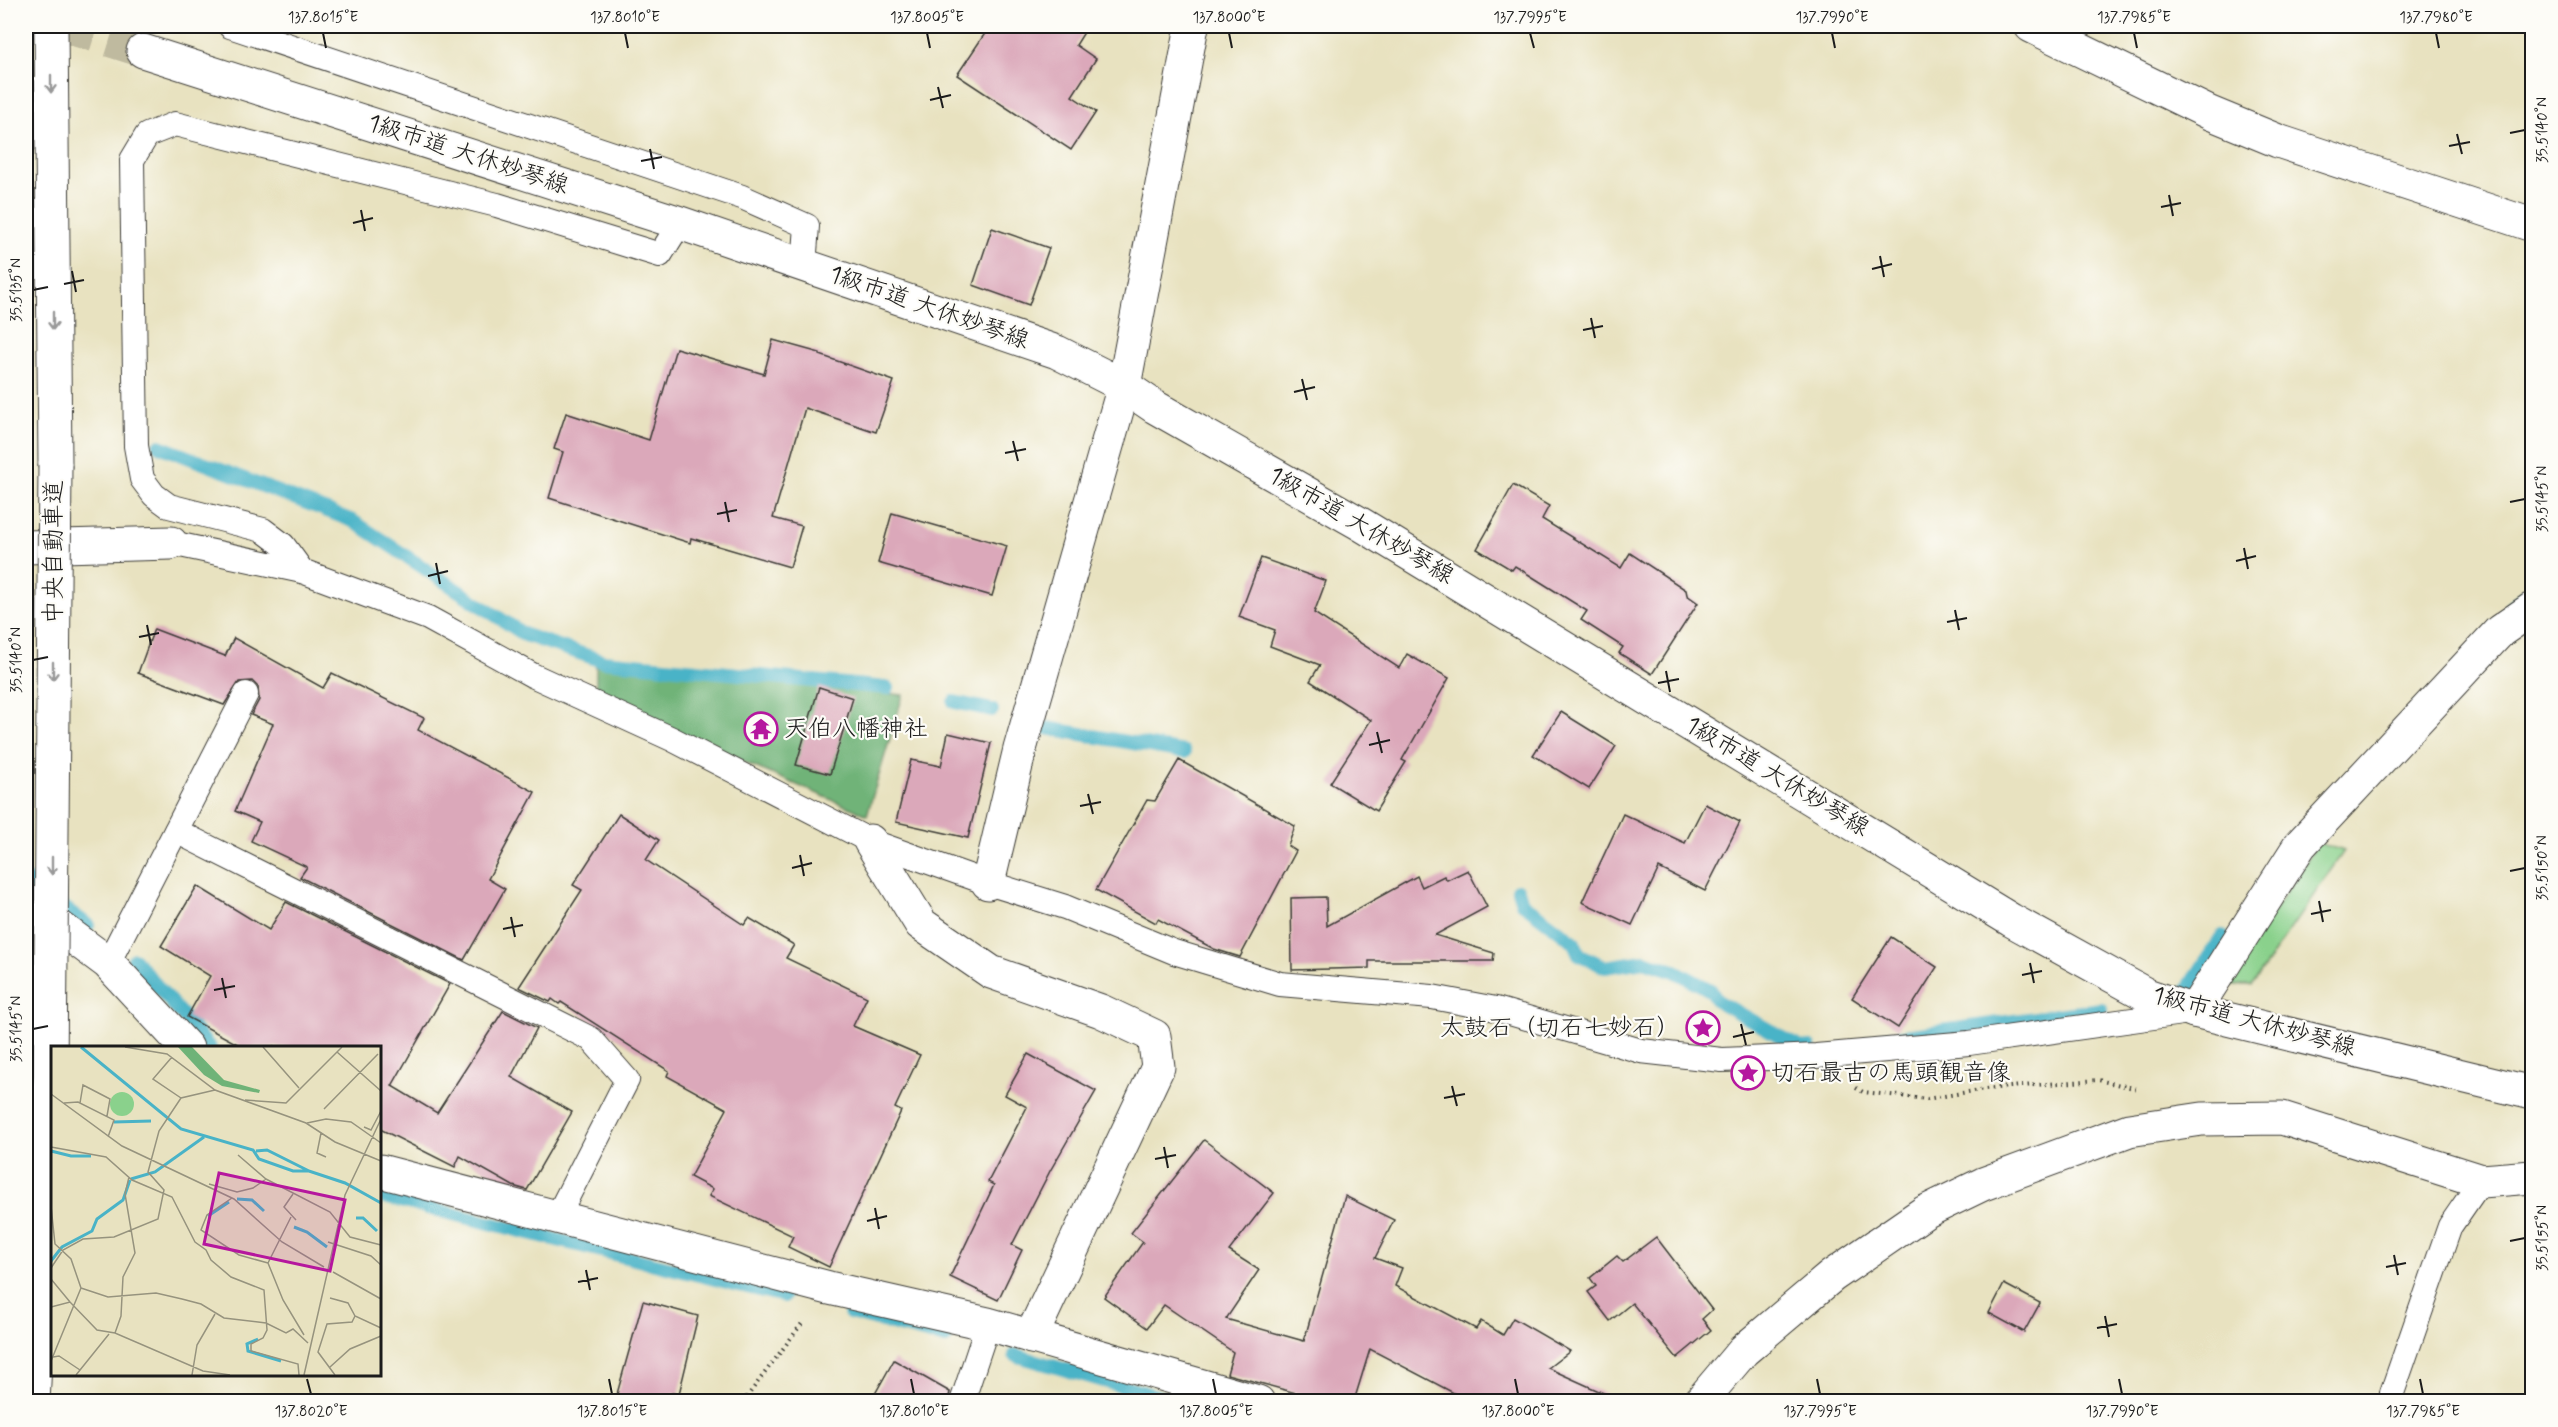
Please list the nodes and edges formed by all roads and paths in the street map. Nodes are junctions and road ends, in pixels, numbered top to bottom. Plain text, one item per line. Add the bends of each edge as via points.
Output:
1 (51, 26) edge
2 (230, 26) edge
3 (1192, 26) edge
4 (2031, 26) edge
5 (143, 51) tunnel mouth
6 (680, 223) junction
7 (2532, 225) edge
8 (804, 266) junction
9 (1124, 386) junction
10 (171, 543) joint
11 (26, 547) edge
12 (302, 571) junction
13 (2532, 609) edge
14 (246, 694) dead end
15 (176, 831) junction
16 (870, 841) junction
17 (988, 884) junction
18 (26, 902) edge
19 (108, 963) junction
20 (2194, 1011) junction
21 (186, 1046) edge
22 (1816, 1056) junction
23 (2142, 1091) dead end
24 (2532, 1093) edge
25 (381, 1171) edge
26 (2532, 1177) edge
27 (2481, 1181) junction
28 (557, 1217) junction
29 (829, 1288) junction
30 (988, 1324) junction
31 (1031, 1337) junction
32 (2392, 1393) dead end
33 (33, 1401) edge
34 (743, 1401) edge
35 (962, 1401) edge
36 (1258, 1401) edge
37 (1700, 1401) edge

1 -> 33 main road, 中央自動車道, bridge via 55,465 50,1076
2 - 8 lane via 742,197 807,226
3 - 9 main road
4 - 7 main road via 2210,113 2278,141
5 - 6 main road, 1級市道 大休妙琴線
6 - 8 main road, 1級市道 大休妙琴線
6 - 12 lane via 660,255 497,205 175,124 147,135 132,160 136,446 142,479 154,495 170,506 263,530 283,545
8 - 9 main road, 1級市道 大休妙琴線 via 1057,352
9 - 17 main road via 1020,749
9 - 20 main road, 1級市道 大休妙琴線 via 1359,523 2011,920 2147,994
10 - 11 main road
10 - 12 lane
12 - 16 lane via 428,618 532,675 672,739
13 - 20 main road via 2500,631 2300,845
14 - 15 lane
15 - 19 lane
15 - 28 lane via 591,1039 627,1080
16 - 17 lane
16 - 31 main road via 921,924 991,972 1101,1011 1154,1036 1158,1067
17 - 22 lane via 1065,907 1174,952 1280,984 1432,997 1496,1009 1641,1051 1722,1060
18 - 19 main road
19 - 21 main road
20 - 22 lane via 1969,1043
20 - 24 main road, 1級市道 大休妙琴線
22 - 23 path via 1839,1080 1863,1092 1927,1099 1985,1089 2098,1080
25 - 28 main road
26 - 27 main road
27 - 32 lane via 2450,1226
27 - 37 main road via 2282,1118 2202,1119 2129,1130 1983,1184 1925,1212 1832,1276 1752,1343
28 - 29 main road
29 - 30 main road
29 - 34 path
30 - 31 main road
30 - 35 lane
31 - 36 main road

